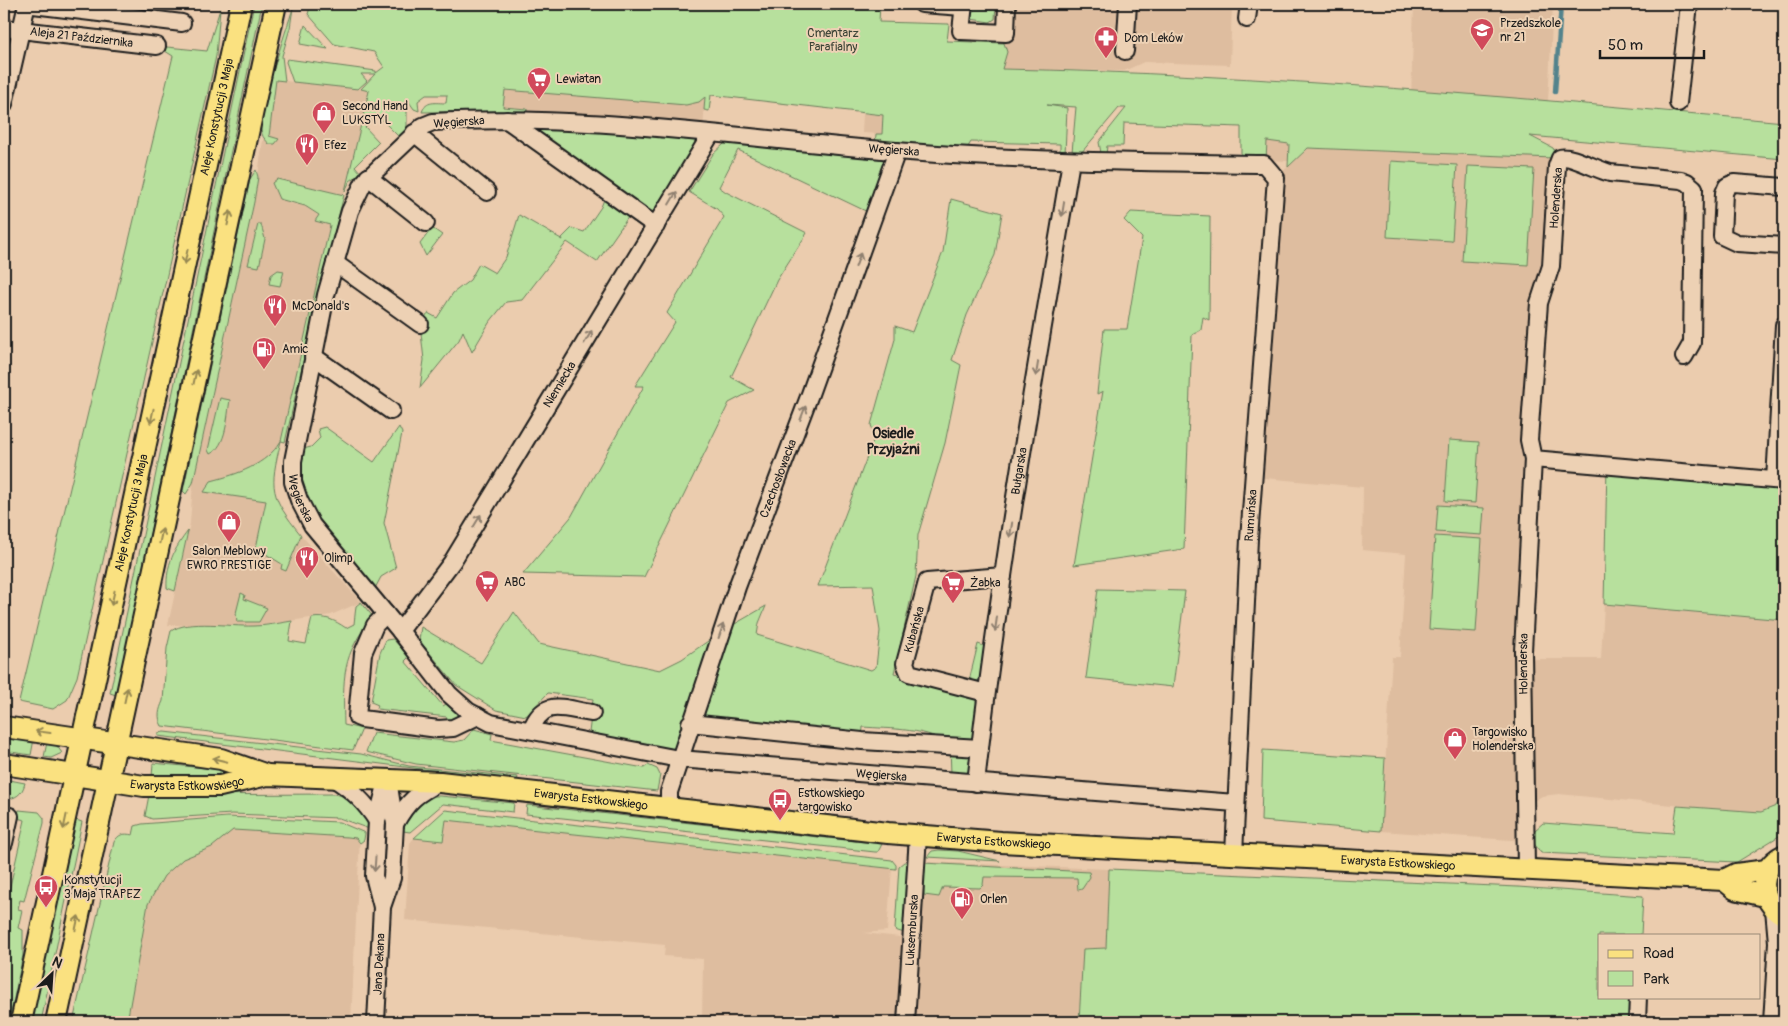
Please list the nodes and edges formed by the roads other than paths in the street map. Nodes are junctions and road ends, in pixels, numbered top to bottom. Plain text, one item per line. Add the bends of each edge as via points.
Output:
1 (26, 4) edge
2 (241, 4) edge
3 (276, 4) edge
4 (922, 4) edge
5 (1007, 4) edge
6 (1128, 4) edge
7 (1689, 4) edge
8 (963, 5) edge
9 (182, 23) dead end
10 (4, 28) edge
11 (22, 31) junction
12 (157, 46) dead end
13 (1125, 51) dead end
14 (1678, 103) dead end
15 (4, 104) edge
16 (507, 120) junction
17 (414, 133) junction
18 (711, 134) junction
19 (897, 151) junction
20 (1071, 161) junction
21 (368, 178) junction
22 (1276, 178) joint
23 (1784, 187) edge
24 (487, 192) dead end
25 (426, 223) dead end
26 (656, 226) junction
27 (1784, 246) edge
28 (335, 263) junction
29 (420, 324) dead end
30 (1784, 325) edge
31 (313, 356) junction
32 (1684, 357) dead end
33 (391, 411) dead end
34 (1533, 459) junction
35 (1780, 480) edge
36 (1003, 576) junction
37 (386, 614) junction
38 (400, 631) junction
39 (986, 693) junction
40 (592, 713) dead end
41 (478, 716) junction
42 (690, 723) junction
43 (4, 727) edge
44 (531, 730) junction
45 (83, 738) junction
46 (116, 742) junction
47 (980, 748) junction
48 (679, 759) junction
49 (4, 764) edge
50 (75, 775) junction
51 (266, 775) junction
52 (333, 778) junction
53 (388, 780) junction
54 (108, 781) junction
55 (440, 782) junction
56 (976, 784) junction
57 (1235, 803) junction
58 (669, 808) junction
59 (10, 816) dead end
60 (377, 821) junction
61 (395, 824) junction
62 (918, 836) junction
63 (4, 843) edge
64 (1234, 854) junction
65 (1784, 855) edge
66 (1526, 869) junction
67 (1767, 870) junction
68 (1724, 880) junction
69 (382, 907) junction
70 (1775, 907) edge
71 (1784, 968) edge
72 (1638, 998) edge
73 (1774, 1005) junction
74 (21, 1022) edge
75 (56, 1022) edge
76 (376, 1022) edge
77 (906, 1022) edge
78 (1636, 1022) edge
79 (1772, 1022) edge

1 - 9 street, Aleja 21 Października
1 - 11 street
2 -> 45 main road, Aleje Konstytucji 3 Maja
46 -> 3 main road
4 - 8 street
5 - 8 street via 1006,33 962,31
6 - 13 street
7 - 14 street
10 - 11 street, Aleja 21 Października
11 - 12 street, Aleja 21 Października
11 - 15 street
16 - 17 street, Węgierska via 433,122
16 - 18 street, Węgierska via 632,124
16 - 26 street
17 - 21 street, Węgierska
17 - 24 street, Węgierska
18 - 19 street, Węgierska
26 -> 18 street, Niemiecka
19 - 20 street, Węgierska
42 -> 19 street, Czechosłowacka
20 - 22 street, Węgierska via 1264,164
20 -> 36 street, Bułgarska
21 - 25 street
21 - 28 street, Węgierska via 350,212
22 - 57 street, Rumuńska via 1249,539
23 - 27 street via 1734,183 1727,186 1722,236 1737,243
38 -> 26 street, Niemiecka via 452,562
28 - 29 street
28 - 31 street, Węgierska
30 - 35 street
31 - 33 street
31 - 37 street, Węgierska via 293,461 293,482 312,525
32 - 34 street, Holenderska via 1692,342 1694,188 1681,180 1610,173 1568,157 1560,158 1551,266 1539,303 1529,440
34 - 35 street
34 - 66 street, Holenderska via 1523,651
36 -> 39 street, Bułgarska
36 - 39 street, Kubańska via 927,582 905,663 909,672
37 - 38 street, Węgierska
37 - 41 street via 375,625 363,653 357,717 438,729 453,728
38 - 41 street, Węgierska via 449,694
39 - 47 street, Bułgarska
40 - 44 street via 542,710
41 - 44 street, Węgierska via 491,723
42 - 47 street via 862,741
42 - 48 street, Czechosłowacka
45 -> 43 main road, Ewarysta Estkowskiego
44 - 48 street, Węgierska
45 - 46 main road, Ewarysta Estkowskiego
45 - 50 main road, Aleje Konstytucji 3 Maja
51 -> 46 main road, Ewarysta Estkowskiego via 220,759
46 - 54 main road
47 - 56 street, Bułgarska
48 - 56 street, Węgierska
48 - 58 street, Czechosłowacka via 669,792
49 - 50 main road, Ewarysta Estkowskiego
50 - 54 main road, Ewarysta Estkowskiego
50 -> 74 main road, Aleje Konstytucji 3 Maja
51 - 52 main road, Ewarysta Estkowskiego
51 - 54 main road, Ewarysta Estkowskiego via 220,786 144,786
52 - 53 main road, Ewarysta Estkowskiego
52 - 60 street via 367,804
53 - 55 main road, Ewarysta Estkowskiego
53 - 60 street, Jana Dekana
53 - 61 street, Jana Dekana
75 -> 54 main road
55 - 58 main road, Ewarysta Estkowskiego
55 - 61 street, Jana Dekana via 417,794 404,807
56 - 57 street, Węgierska
57 - 64 street, Rumuńska
58 - 62 main road, Ewarysta Estkowskiego
59 - 63 street
60 -> 69 street, Jana Dekana via 374,876
61 - 69 street, Jana Dekana via 392,878
62 - 64 main road, Ewarysta Estkowskiego
62 - 77 street, Luksemburska
64 - 66 main road, Ewarysta Estkowskiego
65 - 67 main road
66 - 68 main road, Ewarysta Estkowskiego
67 - 68 main road, Ewarysta Estkowskiego via 1736,874
67 - 70 main road via 1764,878
68 - 70 main road, Ewarysta Estkowskiego via 1735,889
69 - 76 street, Jana Dekana
70 - 73 street
71 - 73 street
72 - 78 street
73 - 79 street

